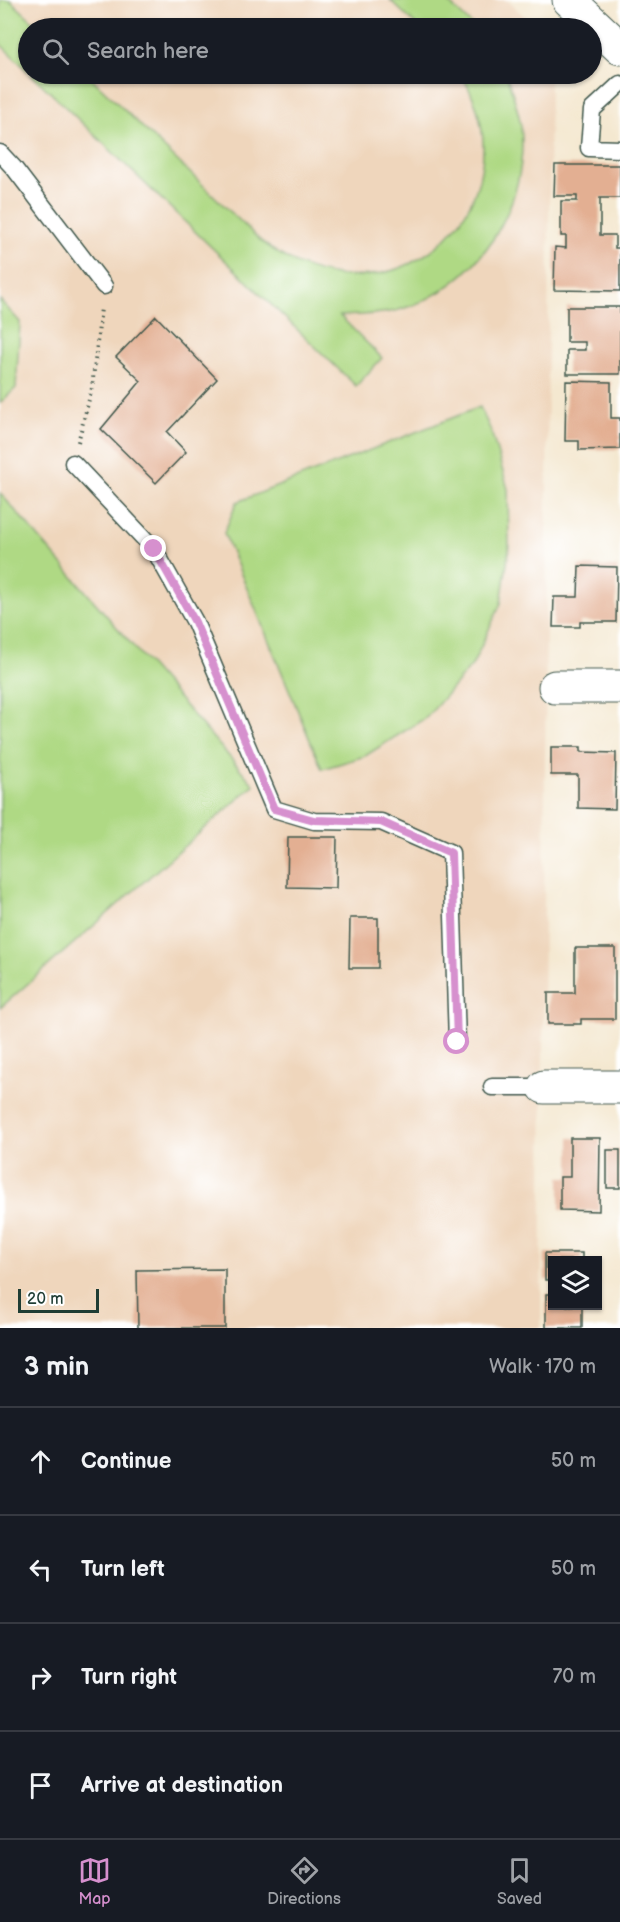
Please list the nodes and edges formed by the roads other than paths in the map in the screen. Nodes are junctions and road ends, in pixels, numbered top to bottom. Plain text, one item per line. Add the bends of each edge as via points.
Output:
1 (569, 0) edge
2 (588, 18) edge
3 (602, 31) edge
4 (620, 48) edge
5 (620, 84) edge
6 (620, 149) edge
7 (0, 153) edge
8 (104, 286) road end
9 (73, 463) road end
10 (555, 687) dead end
11 (620, 687) edge
12 (457, 1042) dead end
13 (492, 1087) dead end
14 (544, 1087) joint
15 (620, 1087) edge

1 - 2 street
3 - 4 street
5 - 6 lane via 591,110 589,148
7 - 8 lane
9 - 12 lane via 154,549 195,622 274,809 314,820 381,822 451,853
10 - 11 street
13 - 14 lane
14 - 15 street

